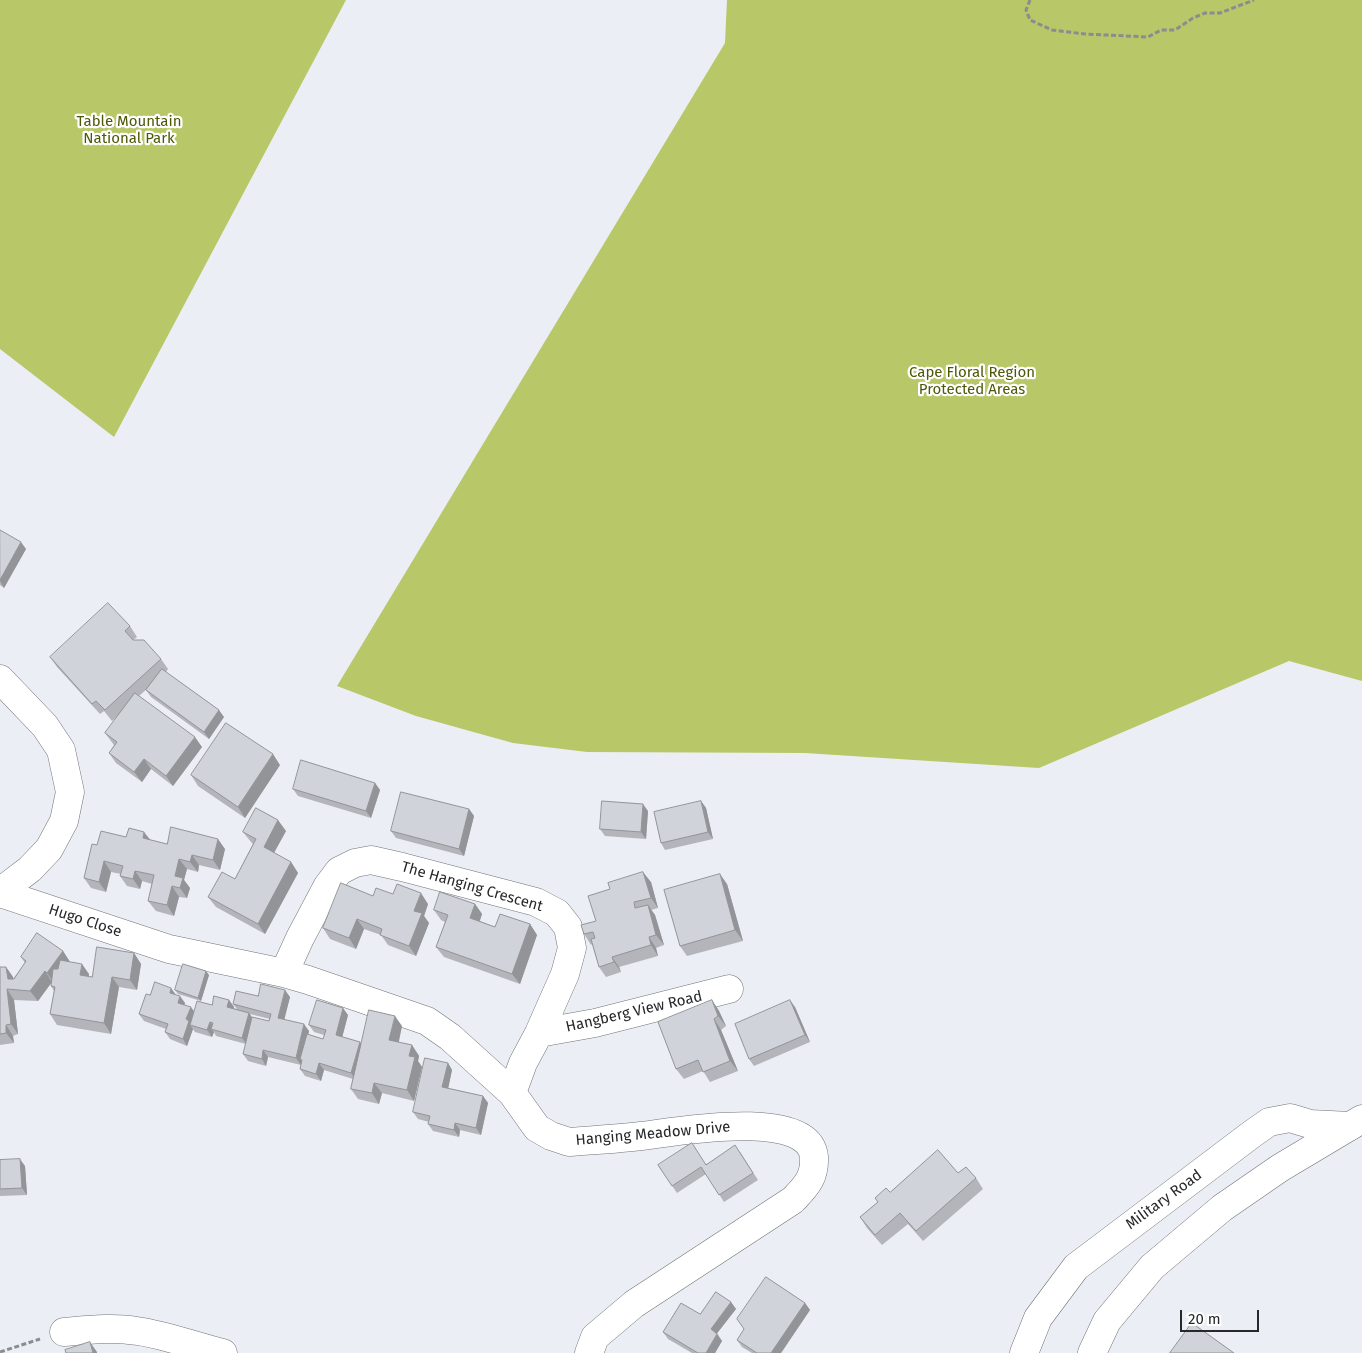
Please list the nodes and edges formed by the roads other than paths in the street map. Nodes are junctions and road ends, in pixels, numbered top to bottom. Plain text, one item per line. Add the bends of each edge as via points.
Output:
1 (0, 679) edge
2 (0, 892) edge
3 (169, 949) joint
4 (284, 973) junction
5 (729, 989) dead end
6 (539, 1033) junction
7 (512, 1093) junction
8 (1356, 1122) edge
9 (64, 1332) road end
10 (223, 1353) edge
11 (589, 1353) edge
12 (1024, 1353) edge
13 (1092, 1353) edge

1 - 2 street via 44,726 60,750 70,792 64,820 49,849 30,869
2 - 3 street, Hugo Close
3 - 4 street, Hanging Meadow Drive
4 - 6 street, The Hanging Crescent via 327,887 339,871 370,860 536,902 558,913 568,927 572,948 565,974
4 - 7 street, Hanging Meadow Drive via 427,1021 450,1037
5 - 6 street, Hangberg View Road via 595,1023
6 - 7 street, The Hanging Crescent via 523,1062
7 - 11 street, Hanging Meadow Drive via 537,1128 569,1142 732,1126 788,1131 804,1138 813,1151 814,1165 809,1183 793,1200 634,1304 595,1337
8 - 12 street, Military Road via 1310,1124 1290,1118 1270,1122 1252,1134 1076,1267 1038,1318
8 - 13 street via 1230,1203 1152,1267 1107,1321
9 - 10 street via 136,1330

